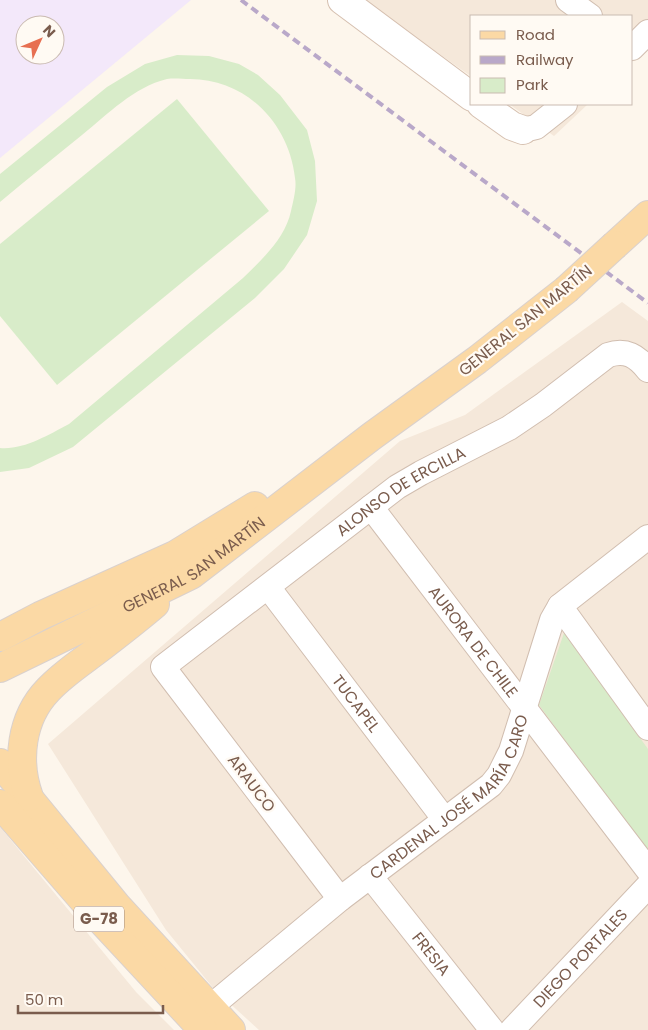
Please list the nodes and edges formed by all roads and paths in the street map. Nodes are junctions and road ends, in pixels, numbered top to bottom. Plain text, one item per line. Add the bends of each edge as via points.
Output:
1 (342, 0) edge
2 (568, 0) edge
3 (589, 15) edge
4 (648, 32) edge
5 (633, 47) edge
6 (470, 96) edge
7 (482, 105) edge
8 (564, 105) edge
9 (523, 130) joint
10 (648, 215) edge
11 (648, 370) edge
12 (372, 436) junction
13 (372, 507) junction
14 (648, 537) edge
15 (191, 575) junction
16 (268, 587) junction
17 (560, 606) junction
18 (40, 616) junction
19 (0, 628) edge
20 (0, 637) edge
21 (163, 667) joint
22 (0, 668) edge
23 (525, 708) junction
24 (648, 728) edge
25 (0, 763) edge
26 (32, 803) junction
27 (0, 804) edge
28 (445, 820) junction
29 (648, 870) edge
30 (370, 876) junction
31 (648, 886) edge
32 (340, 899) junction
33 (202, 1019) edge
34 (231, 1030) edge
35 (492, 1030) edge
36 (512, 1030) edge

1 - 6 street
2 - 3 street
4 - 5 street
7 - 9 street
8 - 9 street via 536,127
10 - 12 main road, GENERAL SAN MARTÍN, bridge via 566,290
11 - 13 street, ALONSO DE ERCILLA via 630,354 615,352 608,355 509,428 421,473
12 - 15 main road, GENERAL SAN MARTÍN
12 - 18 main road, GENERAL SAN MARTÍN via 175,555
13 - 16 street, ALONSO DE ERCILLA
13 - 23 street, AURORA DE CHILE
14 - 17 street, CARDENAL JOSÉ MARÍA CARO
15 - 22 main road, GENERAL SAN MARTÍN
15 - 26 main road via 56,682 38,702 27,726 22,756 22,772
16 - 21 street, ALONSO DE ERCILLA
16 - 28 street, TUCAPEL
17 - 23 street, CARDENAL JOSÉ MARÍA CARO via 552,620
17 - 24 street
18 - 19 main road
18 - 20 main road, GENERAL SAN MARTÍN
21 - 32 street, ARAUCO
23 - 28 street, CARDENAL JOSÉ MARÍA CARO via 511,751 499,775 491,785
23 - 29 street, AURORA DE CHILE
25 - 26 main road, G-78
26 - 33 main road, G-78 via 118,907
27 - 33 main road, G-78 via 97,916
28 - 30 street, CARDENAL JOSÉ MARÍA CARO
30 - 32 street, CARDENAL JOSÉ MARÍA CARO
30 - 35 street, FRESIA
31 - 36 street, DIEGO PORTALES
32 - 33 street, CARDENAL JOSÉ MARÍA CARO
33 - 34 main road, G-78

